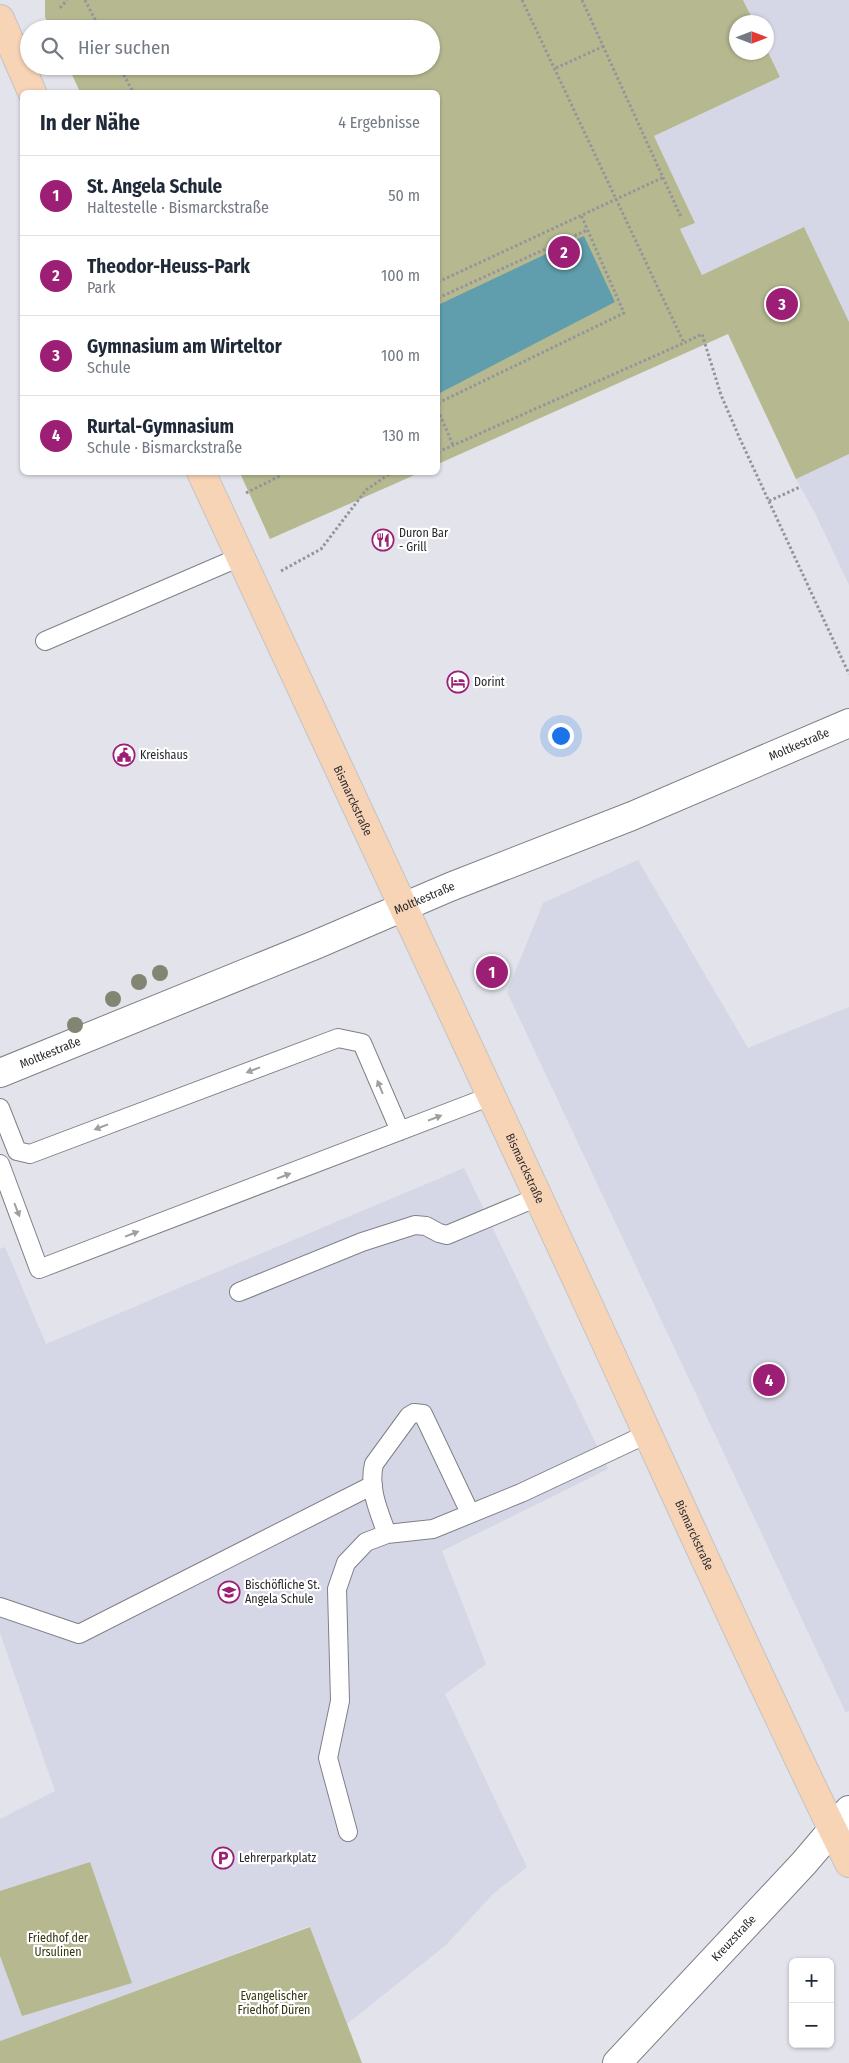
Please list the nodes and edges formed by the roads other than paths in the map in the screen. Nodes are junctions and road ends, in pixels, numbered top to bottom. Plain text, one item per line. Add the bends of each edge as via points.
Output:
1 (1, 24) edge
2 (20, 66) edge
3 (24, 75) edge
4 (31, 90) edge
5 (202, 475) edge
6 (240, 557) junction
7 (45, 641) dead end
8 (849, 723) edge
9 (404, 907) junction
10 (0, 1073) edge
11 (491, 1096) junction
12 (0, 1108) edge
13 (400, 1131) junction
14 (0, 1164) edge
15 (538, 1197) junction
16 (239, 1292) dead end
17 (647, 1434) junction
18 (373, 1485) junction
19 (470, 1513) junction
20 (387, 1534) junction
21 (0, 1607) edge
22 (841, 1820) edge
23 (348, 1832) dead end
24 (849, 1863) edge
25 (617, 2063) edge

1 - 2 main road
3 - 4 main road
5 - 6 main road, Bismarckstraße
6 - 7 lane
6 - 9 main road, Bismarckstraße
8 - 9 street, Moltkestraße via 632,816
9 - 10 street, Moltkestraße
9 - 11 main road, Bismarckstraße
13 -> 11 lane
11 - 15 main road, Bismarckstraße
13 -> 12 lane via 362,1044 338,1038 30,1154 17,1151
14 -> 13 lane via 39,1269
15 - 16 lane via 447,1235 415,1225 362,1242
15 - 17 main road, Bismarckstraße
17 - 19 lane via 521,1493
17 - 22 main road, Bismarckstraße
18 - 19 lane via 374,1464 409,1416 419,1412 423,1414
18 - 20 lane
18 - 21 lane via 79,1634
19 - 20 lane via 432,1529
20 - 23 lane via 366,1542 346,1563 337,1589 340,1701 328,1758
22 - 24 main road, Bismarckstraße
22 - 25 street, Kreuzstraße

